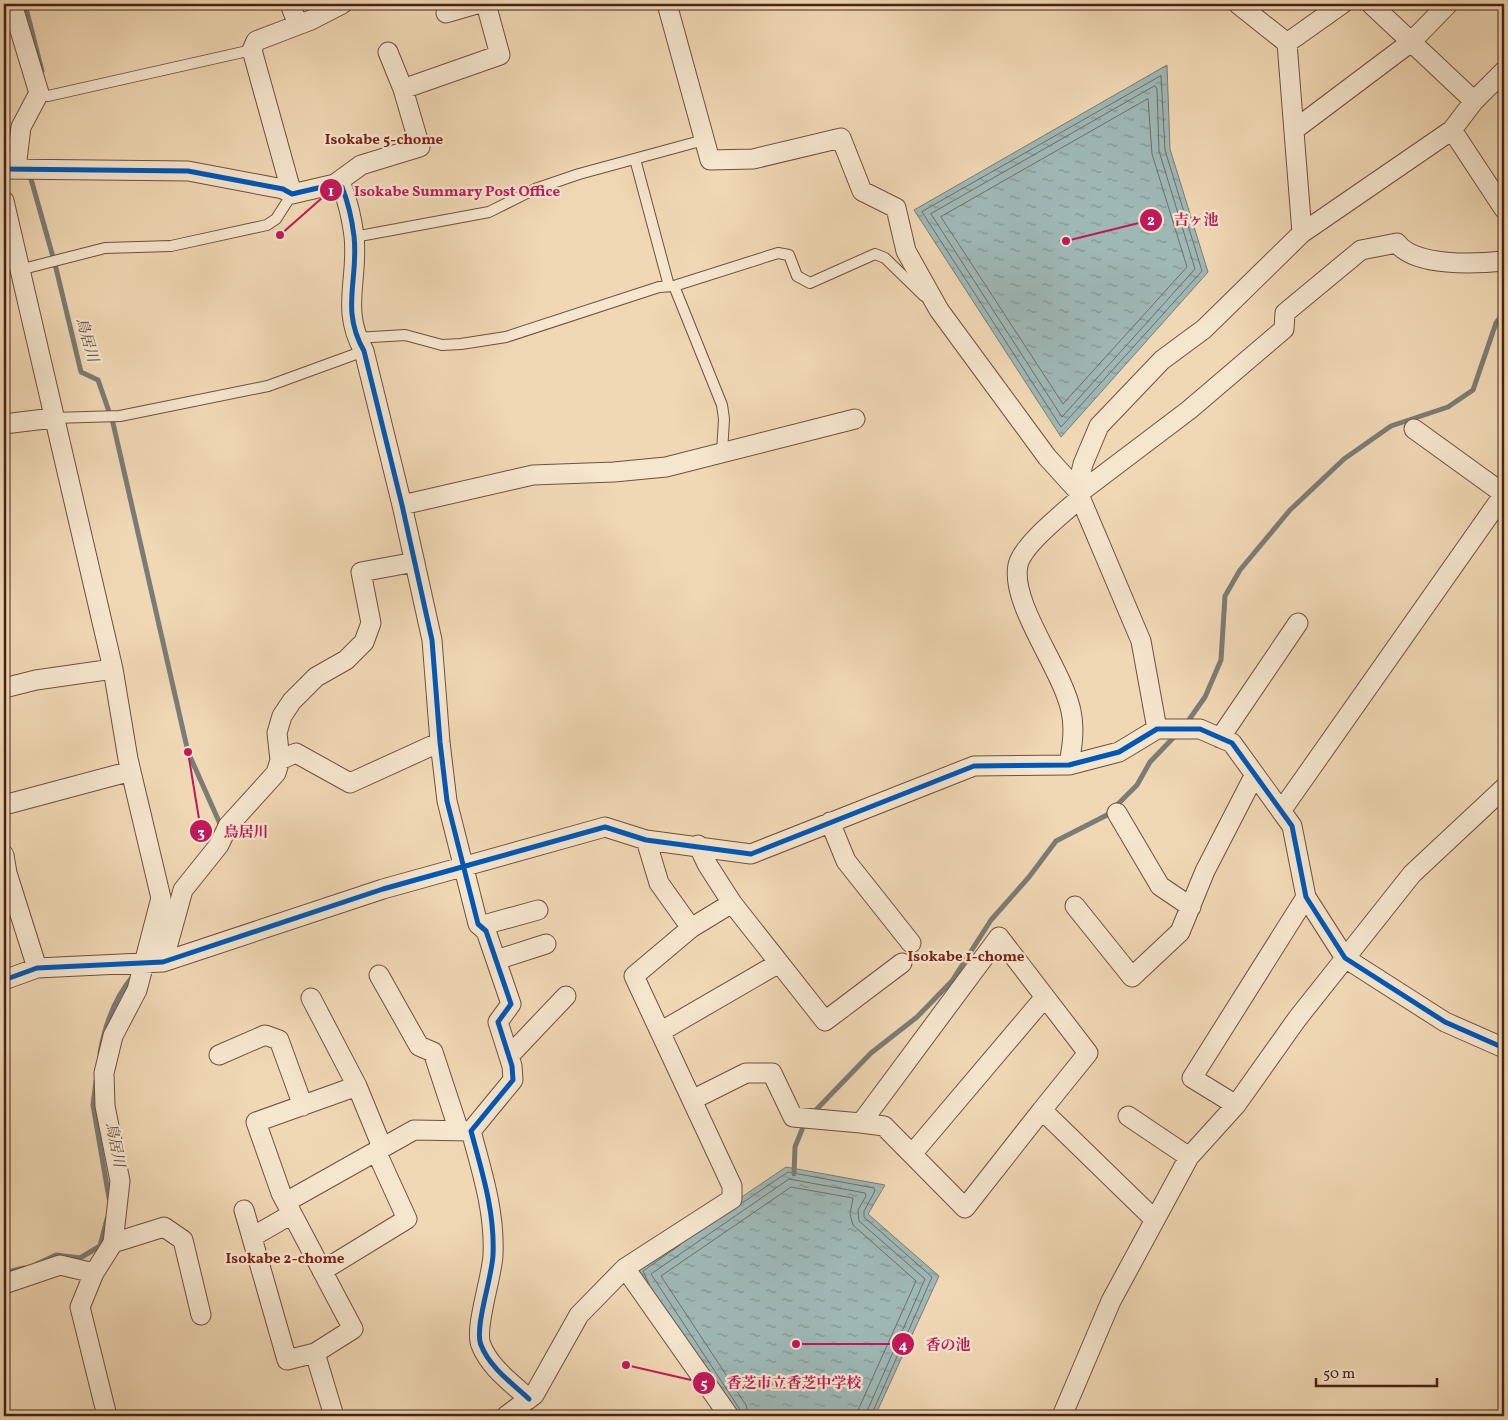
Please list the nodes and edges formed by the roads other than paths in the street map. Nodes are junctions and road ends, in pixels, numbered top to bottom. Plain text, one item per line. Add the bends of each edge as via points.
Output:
1 (12, 4) edge
2 (290, 4) edge
3 (342, 4) edge
4 (477, 4) edge
5 (486, 4) edge
6 (667, 4) edge
7 (1238, 4) edge
8 (1342, 4) edge
9 (1371, 4) edge
10 (1448, 4) edge
11 (446, 13) dead end
12 (298, 25) junction
13 (1411, 42) junction
14 (1287, 43) junction
15 (252, 50) junction
16 (388, 52) dead end
17 (1504, 71) edge
18 (403, 89) junction
19 (39, 93) junction
20 (1474, 101) junction
21 (1294, 130) junction
22 (1452, 130) junction
23 (704, 140) junction
24 (634, 159) junction
25 (10, 169) edge
26 (335, 184) junction
27 (292, 194) junction
28 (1502, 198) edge
29 (4, 201) edge
30 (1302, 234) junction
31 (354, 237) junction
32 (1504, 261) edge
33 (19, 270) junction
34 (672, 286) junction
35 (939, 310) junction
36 (360, 344) junction
37 (53, 418) junction
38 (854, 419) dead end
39 (4, 424) edge
40 (1414, 429) dead end
41 (722, 453) junction
42 (1078, 494) junction
43 (1504, 494) edge
44 (402, 505) junction
45 (415, 562) junction
46 (1298, 623) dead end
47 (113, 670) junction
48 (4, 688) edge
49 (1157, 730) junction
50 (1220, 738) junction
51 (440, 742) junction
52 (280, 760) junction
53 (1069, 765) junction
54 (131, 771) junction
55 (1254, 776) junction
56 (1504, 788) edge
57 (4, 805) edge
58 (1281, 811) junction
59 (1117, 813) dead end
60 (830, 822) junction
61 (646, 840) junction
62 (698, 845) junction
63 (4, 855) edge
64 (462, 867) junction
65 (1306, 897) junction
66 (732, 903) junction
67 (1075, 906) dead end
68 (1190, 908) junction
69 (538, 910) dead end
70 (480, 926) junction
71 (691, 928) junction
72 (911, 943) dead end
73 (546, 944) dead end
74 (1345, 958) junction
75 (496, 960) junction
76 (163, 962) junction
77 (779, 963) junction
78 (902, 963) dead end
79 (143, 964) junction
80 (36, 968) junction
81 (379, 975) dead end
82 (4, 980) edge
83 (566, 996) dead end
84 (1045, 997) junction
85 (311, 998) dead end
86 (660, 1032) junction
87 (1504, 1048) edge
88 (219, 1055) dead end
89 (509, 1056) junction
90 (358, 1086) junction
91 (692, 1100) junction
92 (1236, 1105) junction
93 (303, 1106) junction
94 (1042, 1110) junction
95 (1128, 1116) dead end
96 (861, 1123) junction
97 (465, 1131) junction
98 (379, 1149) junction
99 (912, 1154) junction
100 (1189, 1157) junction
101 (289, 1208) junction
102 (244, 1210) dead end
103 (1154, 1219) junction
104 (252, 1237) junction
105 (113, 1243) junction
106 (625, 1268) junction
107 (322, 1271) junction
108 (94, 1273) junction
109 (4, 1284) edge
110 (201, 1315) dead end
111 (315, 1354) junction
112 (529, 1399) junction
113 (107, 1416) edge
114 (334, 1416) edge
115 (506, 1416) edge
116 (729, 1416) edge
117 (1062, 1416) edge

1 - 19 street
2 - 12 street
3 - 12 street
4 - 11 street
5 - 18 street via 500,55
6 - 23 street
7 - 14 street
8 - 14 street
9 - 13 street
10 - 13 street
12 - 15 street via 256,41
13 - 20 street
13 - 21 street
14 - 21 street
15 - 19 lane via 48,96
15 - 27 street
16 - 18 street
17 - 20 street
18 - 26 street via 420,147 361,165
19 - 25 street via 21,127
20 - 22 street
21 - 30 street
22 - 28 street
22 - 30 street
23 - 24 lane
23 - 35 street via 710,160 753,159 841,138 862,191 896,208 906,251
24 - 31 lane via 534,189 489,212
24 - 34 lane
25 - 27 street via 188,172 283,189
26 - 27 street
26 - 31 street via 342,187 346,196
27 - 33 lane via 276,218 267,225 171,246 105,248
29 - 33 street
30 - 42 street via 1204,329 1162,360 1116,406 1099,426 1083,464
31 - 36 street via 350,312
32 - 42 street via 1477,264 1445,262 1415,255 1403,250 1397,242 1361,250 1284,314 1284,329 1189,410
33 - 37 street
34 - 35 lane via 778,254 789,255 797,276 810,283 875,254 885,258
34 - 36 lane via 659,287 506,337 442,345 404,335
34 - 41 lane via 722,405
35 - 42 street
36 - 37 lane via 268,386 120,416
36 - 44 street
37 - 39 street
37 - 47 street
38 - 41 street
40 - 43 street
41 - 44 street via 666,467 533,475
42 - 49 street via 1141,641
42 - 53 street via 1031,544 1018,564 1023,605 1058,673 1071,711 1074,734
43 - 58 street
44 - 45 street
45 - 51 street via 432,640
45 - 52 street via 361,572 371,622 364,642 346,660 316,677 292,701 282,716 277,733
46 - 50 street
47 - 48 street via 36,680
47 - 54 street
49 - 50 street via 1200,728
49 - 53 street via 1119,752
50 - 55 street via 1232,743
51 - 52 street via 350,782 296,753
51 - 64 street via 447,801
52 - 76 street via 276,773 228,826 219,845 183,890
53 - 60 street via 974,766
54 - 57 street
54 - 79 street via 162,898
55 - 58 street
55 - 68 street
56 - 74 street via 1412,874
58 - 65 street via 1292,826
59 - 68 street via 1160,886
60 - 62 street via 752,854
60 - 72 street via 846,861
61 - 62 street
61 - 64 street via 605,827
61 - 71 street via 659,883
62 - 66 street
63 - 80 street
64 - 70 street
64 - 76 street via 383,889
65 - 74 street
65 - 92 street via 1192,1078
66 - 71 street
66 - 77 street
67 - 68 street via 1132,977 1180,932
69 - 70 street
70 - 75 street via 486,931
71 - 86 street via 634,976
73 - 75 street
74 - 87 street via 1445,1022
74 - 92 street
75 - 89 street via 511,1004 498,1022
76 - 79 street
77 - 78 street via 825,1020
77 - 86 street
79 - 80 street
79 - 105 street via 137,990 112,1036 104,1073 105,1106 120,1180
80 - 82 street
81 - 97 street via 419,1046 433,1052
83 - 89 street
84 - 94 street via 1088,1053
84 - 96 street via 999,938
84 - 99 street
85 - 90 street
86 - 91 street
88 - 93 street via 266,1035 279,1040
89 - 97 street via 513,1080
90 - 93 street
90 - 98 street
91 - 96 street via 746,1073 772,1073 793,1117
91 - 106 street via 732,1186 732,1199
92 - 100 street
93 - 101 street via 256,1122
94 - 99 street via 965,1208
94 - 103 street
95 - 100 street
96 - 99 street via 884,1126
97 - 98 street via 414,1130
97 - 112 street via 486,1185 491,1216 491,1276 478,1336 492,1364
98 - 101 street
98 - 107 street via 407,1219
100 - 103 street
101 - 104 street
101 - 107 street
102 - 104 street
103 - 117 street via 1111,1301
104 - 111 street via 287,1360
105 - 108 street
105 - 110 street via 164,1227 183,1240
106 - 112 street via 579,1315
106 - 116 street
107 - 111 street via 353,1329
108 - 109 street via 60,1265
108 - 113 street via 80,1307
111 - 114 street
112 - 115 street

